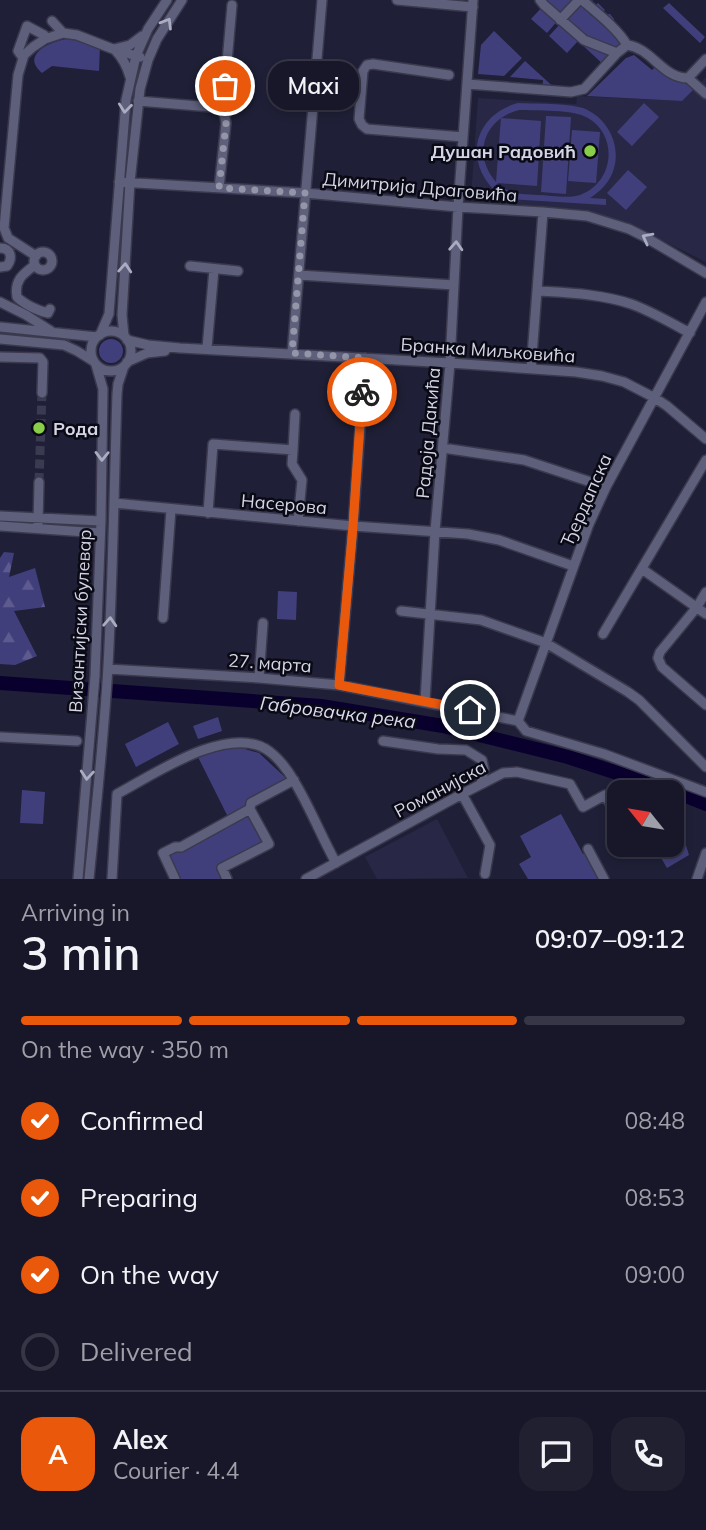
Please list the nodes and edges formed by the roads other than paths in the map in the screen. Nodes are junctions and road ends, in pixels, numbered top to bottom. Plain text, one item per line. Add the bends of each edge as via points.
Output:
1 (167, 0) edge
2 (182, 0) edge
3 (322, 0) edge
4 (397, 0) edge
5 (540, 0) edge
6 (580, 0) edge
7 (233, 3) edge
8 (473, 3) edge
9 (222, 17) dead end
10 (560, 20) junction
11 (56, 27) junction
12 (148, 29) junction
13 (44, 35) junction
14 (584, 40) junction
15 (627, 45) junction
16 (113, 49) junction
17 (617, 53) junction
18 (136, 56) junction
19 (24, 57) junction
20 (706, 59) edge
21 (148, 60) junction
22 (609, 62) junction
23 (449, 75) dead end
24 (688, 78) junction
25 (130, 79) junction
26 (467, 84) junction
27 (706, 94) edge
28 (138, 101) junction
29 (223, 108) junction
30 (463, 137) junction
31 (119, 182) junction
32 (130, 182) junction
33 (219, 188) junction
34 (305, 193) junction
35 (458, 207) junction
36 (543, 212) junction
37 (8, 238) junction
38 (2, 248) edge
39 (0, 267) edge
40 (37, 267) junction
41 (190, 267) dead end
42 (214, 269) junction
43 (238, 271) dead end
44 (706, 273) edge
45 (299, 275) junction
46 (454, 285) junction
47 (538, 291) junction
48 (0, 302) edge
49 (706, 302) edge
50 (50, 309) dead end
51 (0, 327) edge
52 (52, 332) junction
53 (690, 333) junction
54 (99, 336) junction
55 (125, 338) junction
56 (0, 339) edge
57 (31, 342) junction
58 (180, 348) junction
59 (207, 348) junction
60 (292, 353) junction
61 (0, 357) edge
62 (26, 358) junction
63 (365, 358) junction
64 (95, 363) junction
65 (450, 363) junction
66 (126, 364) junction
67 (531, 369) junction
68 (42, 393) tunnel mouth
69 (655, 398) junction
70 (295, 414) dead end
71 (706, 439) edge
72 (443, 448) junction
73 (293, 450) junction
74 (706, 460) edge
75 (39, 482) tunnel mouth
76 (606, 486) junction
77 (114, 503) junction
78 (171, 509) junction
79 (208, 513) junction
80 (0, 516) edge
81 (38, 518) junction
82 (101, 521) junction
83 (298, 521) junction
84 (0, 526) edge
85 (353, 526) junction
86 (38, 529) junction
87 (435, 531) junction
88 (100, 533) junction
89 (573, 566) junction
90 (642, 569) junction
91 (706, 592) edge
92 (697, 607) junction
93 (401, 611) dead end
94 (431, 613) junction
95 (706, 614) edge
96 (163, 618) dead end
97 (263, 623) dead end
98 (603, 634) dead end
99 (546, 643) junction
100 (107, 673) junction
101 (259, 678) junction
102 (339, 685) junction
103 (425, 701) junction
104 (706, 705) edge
105 (518, 720) junction
106 (0, 737) edge
107 (77, 741) dead end
108 (383, 741) dead end
109 (706, 767) edge
110 (294, 780) junction
111 (481, 784) junction
112 (705, 789) edge
113 (462, 794) junction
114 (607, 797) edge
115 (250, 809) junction
116 (588, 849) dead end
117 (706, 853) edge
118 (335, 863) junction
119 (485, 874) dead end
120 (706, 876) edge
121 (78, 879) edge
122 (89, 879) edge
123 (112, 879) edge
124 (175, 879) edge
125 (228, 879) edge
126 (306, 879) edge
127 (604, 879) edge
128 (699, 879) edge

1 - 12 street
21 -> 2 street
3 - 34 street
4 - 8 street
5 - 10 street
6 - 10 street
6 - 15 street
7 - 9 street
7 - 29 street
8 - 26 street, Радоја Дакића
10 - 14 street
11 - 13 street
11 - 16 street
11 - 19 street
12 - 16 street via 139,40
12 - 18 street
13 - 19 street via 27,47
13 - 19 street via 30,22 18,51
14 - 17 street
14 - 22 street
15 - 17 street
15 - 24 street via 642,50 670,73
16 - 18 street
16 - 25 street via 122,57
17 - 22 street
18 - 21 street
18 - 25 street
19 - 37 street via 18,75 6,204
20 - 24 street
21 - 28 street
22 - 26 street via 584,89 571,92
23 - 30 street via 367,65 359,118 367,129
24 - 27 street
25 -> 31 street
26 - 30 street, Радоја Дакића
28 - 29 street
28 - 32 street
29 - 33 street via 226,123
30 - 35 street, Радоја Дакића
31 - 32 street, Димитрија Драговића
31 - 54 street via 109,314
32 - 33 street, Димитрија Драговића
55 -> 32 street via 122,315
33 - 34 street, Димитрија Драговића
34 - 35 street, Димитрија Драговића
34 - 45 street
35 - 36 street, Димитрија Драговића
46 -> 35 street, Радоја Дакића
44 -> 36 street, Димитрија Драговића via 628,229 587,216
36 - 47 street
37 - 38 street
37 - 40 street
38 - 39 street via 9,251 11,261
40 - 40 street via 42,253 49,255 52,267
40 - 50 street via 23,273 16,292 20,300 48,313
41 - 42 street
42 - 43 street
42 - 59 street
45 - 46 street
45 - 60 street
46 - 65 street, Радоја Дакића
47 - 53 street via 611,299
47 - 67 street
48 - 52 street
49 - 53 street, Ђердапска
51 - 52 street
52 - 54 street
53 - 69 street, Ђердапска
54 - 55 street via 115,332
54 - 64 street via 91,348
55 - 58 street, Бранка Миљковића
55 - 66 street via 130,351
56 - 57 street
57 - 62 street
57 - 64 street via 64,345
58 - 59 street, Бранка Миљковића
58 - 66 street, Бранка Миљковића via 147,353
59 - 60 street, Бранка Миљковића
60 - 63 street, Бранка Миљковића
61 - 62 street
62 - 68 street via 43,362
63 - 65 street, Бранка Миљковића
63 - 85 street
64 - 66 street via 110,371
64 -> 82 street, Византијски булевар via 103,389
65 - 67 street, Бранка Миљковића
65 - 72 street, Радоја Дакића
66 - 77 street, Византијски булевар via 117,394
67 - 69 street, Бранка Миљковића via 602,376
69 - 71 street, Бранка Миљковића
69 - 76 street, Ђердапска
70 - 73 street
72 - 76 street via 524,460
72 - 87 street, Радоја Дакића
73 - 79 street via 213,444
73 - 83 street via 292,464 302,480
74 - 90 street
75 - 81 street
76 - 89 street, Ђердапска
77 - 78 street, Насерова
100 -> 77 street, Византијски булевар
78 - 79 street, Насерова
78 - 96 street
79 - 83 street, Насерова
80 - 81 street
81 - 82 street
81 - 86 street
82 - 88 street, Византијски булевар
83 - 85 street, Насерова
84 - 86 street
85 - 87 street, Насерова
85 - 102 street
86 - 88 street
87 - 89 street, Насерова via 499,540
87 - 94 street, Радоја Дакића
88 -> 121 street, Византијски булевар via 95,676
89 - 99 street, Ђердапска
90 - 92 street
90 - 98 street
91 - 92 street
92 - 95 street
92 - 104 street via 658,658 662,667
93 - 94 street
94 - 99 street via 481,620
94 - 103 street, Радоја Дакића
97 - 101 street
99 - 105 street, Ђердапска
99 - 109 street via 639,700
100 - 101 street, 27. марта
100 - 122 street, Византијски булевар
101 - 102 street, 27. марта
102 - 103 street, 27. марта
103 - 105 street, 27. марта
105 - 112 street, 27. марта via 526,732
106 - 107 street
108 - 111 street via 466,750 481,760
110 - 115 street via 251,803
110 - 118 street
110 - 123 street via 265,748 231,742 190,756 117,794
111 - 113 street, Романијска
111 - 114 street, Романијска via 517,772 570,783 583,807
113 - 118 street, Романијска
113 - 119 street via 490,845
115 - 124 street via 163,853
115 - 125 street via 269,844 222,868
116 - 127 street
117 - 128 street
118 - 126 street, Романијска
120 - 128 street

